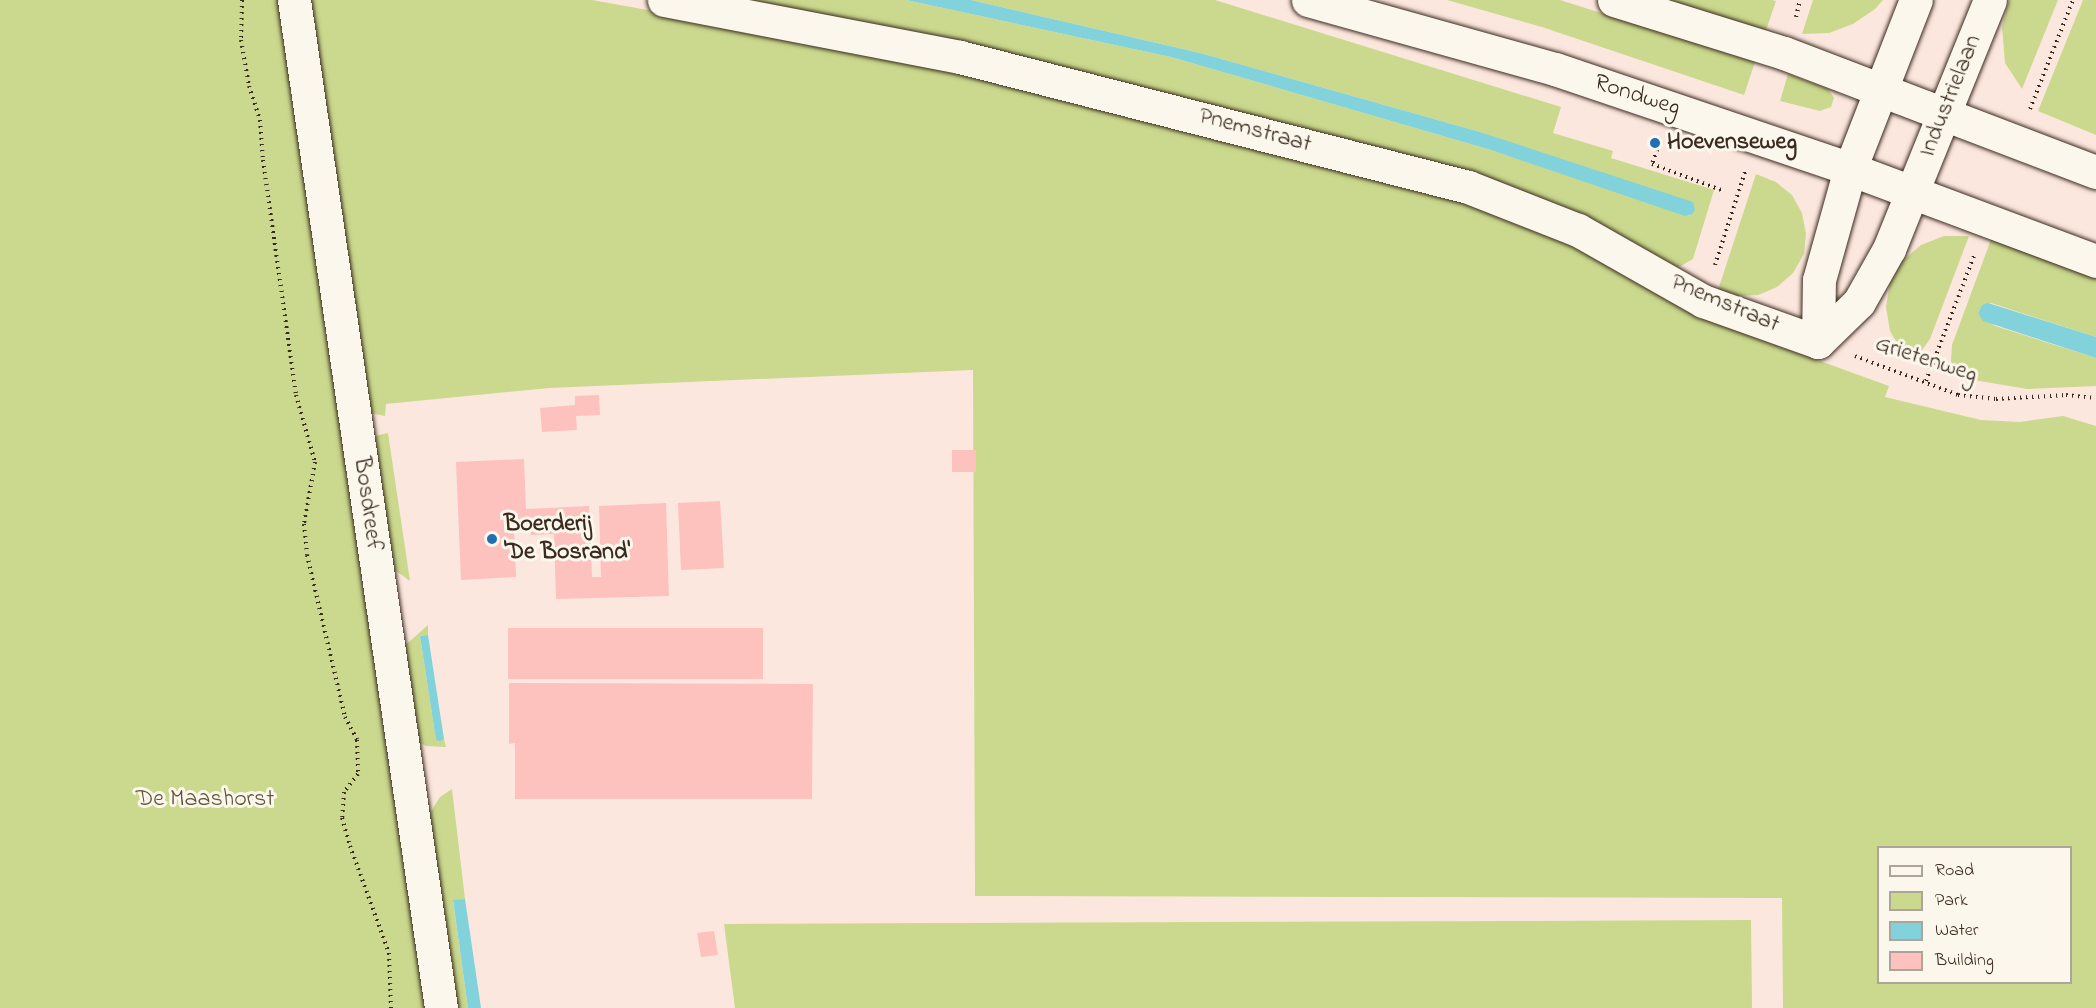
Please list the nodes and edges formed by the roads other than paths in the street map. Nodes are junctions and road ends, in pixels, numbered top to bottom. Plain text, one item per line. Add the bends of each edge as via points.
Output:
1 (294, 0) edge
2 (664, 0) edge
3 (1308, 0) edge
4 (1614, 0) edge
5 (1916, 0) edge
6 (1990, 0) edge
7 (1882, 91) junction
8 (1944, 114) junction
9 (1850, 169) junction
10 (2096, 172) edge
11 (1912, 192) junction
12 (2096, 261) edge
13 (1818, 342) junction
14 (441, 1008) edge

1 - 14 street, Bosdreef
2 - 13 street, Pnemstraat via 960,57 1468,187 1578,230 1703,301
3 - 9 street, Rondweg via 1555,69
4 - 7 street via 1784,53
5 - 7 street
6 - 8 street, Industrielaan
7 - 8 street
7 - 9 street
8 - 10 street
8 - 11 street, Industrielaan
9 - 11 street, Rondweg
9 - 13 street, Pnemstraat via 1819,279
11 - 12 street, Rondweg
11 - 13 street via 1889,249 1859,302

